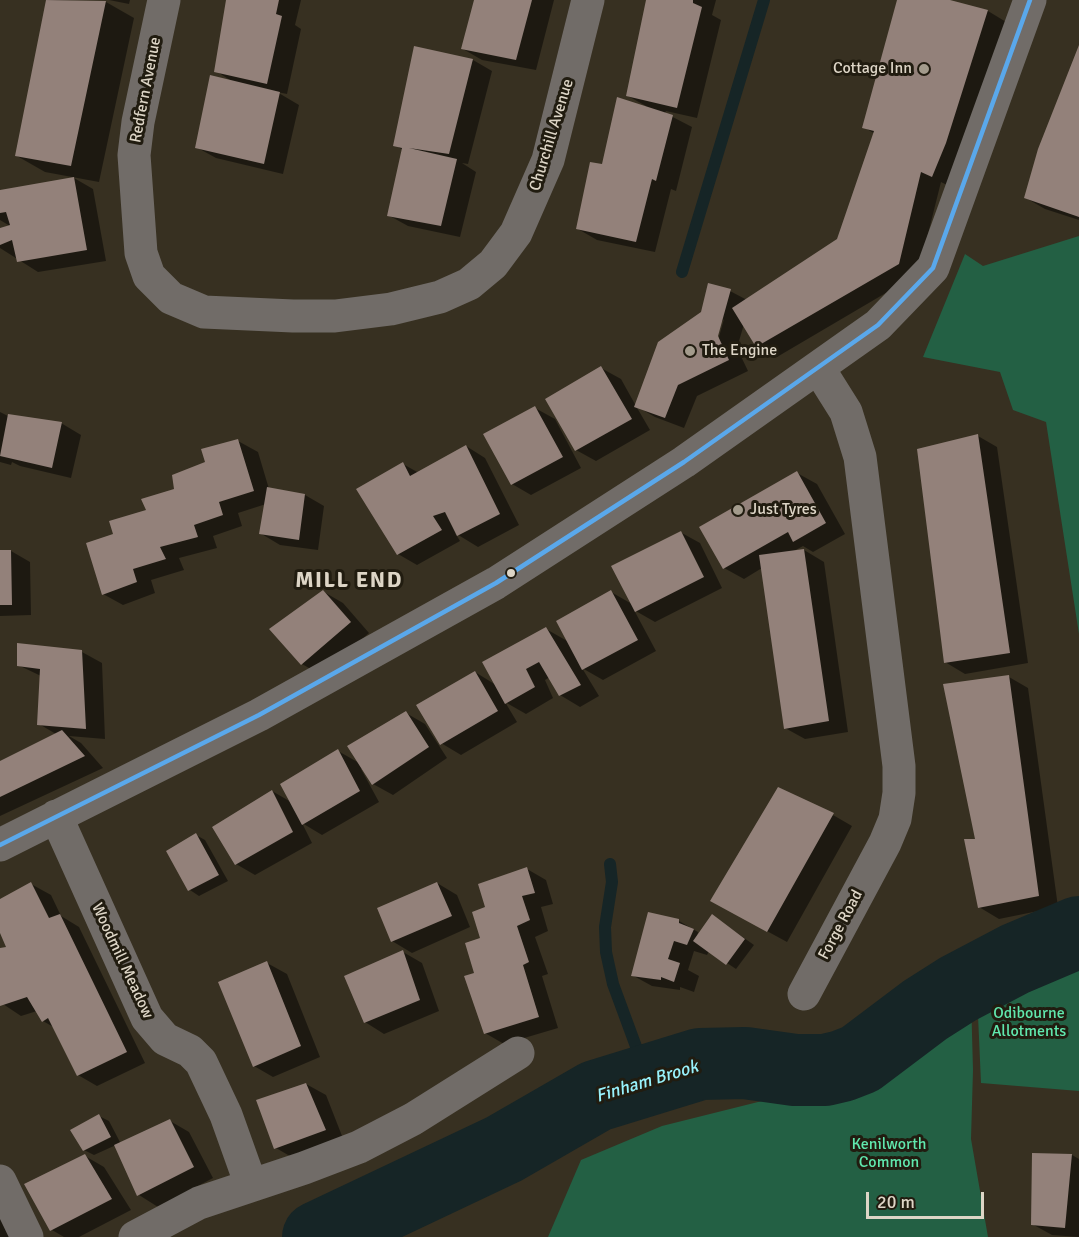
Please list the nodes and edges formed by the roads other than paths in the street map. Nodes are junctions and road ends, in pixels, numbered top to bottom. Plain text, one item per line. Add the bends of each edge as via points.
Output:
1 (164, 0) edge
2 (588, 0) edge
3 (1030, 0) edge
4 (293, 316) joint
5 (819, 369) junction
6 (56, 816) junction
7 (0, 845) edge
8 (804, 994) dead end
9 (518, 1053) dead end
10 (0, 1181) edge
11 (252, 1185) junction
12 (27, 1237) edge
13 (135, 1237) edge

1 - 4 street, Redfern Avenue via 134,155 141,253 150,276 171,298 204,312
2 - 4 street, Churchill Avenue via 548,160 516,233 493,264 469,284 440,297 391,309
3 - 5 street via 933,268 878,326
5 - 6 street via 496,583 259,715
5 - 8 street, Forge Road via 846,411 860,457 899,766 899,793 895,819 885,843
6 - 7 street
6 - 11 street, Woodmill Meadow via 147,1018 165,1039 190,1051 201,1062
9 - 11 street via 379,1137
10 - 12 street
11 - 13 street via 199,1203

